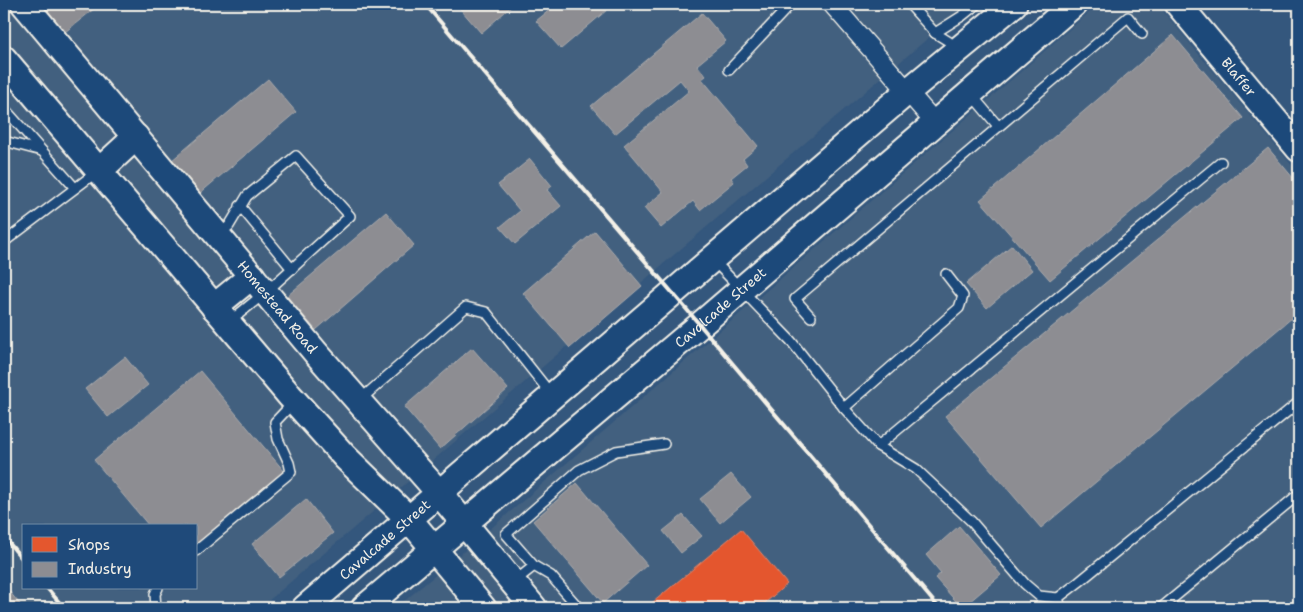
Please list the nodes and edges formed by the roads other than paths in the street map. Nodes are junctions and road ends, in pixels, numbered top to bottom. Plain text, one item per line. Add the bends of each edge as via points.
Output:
1 (24, 4) edge
2 (791, 4) edge
3 (832, 4) edge
4 (909, 4) edge
5 (977, 4) edge
6 (1014, 4) edge
7 (1074, 4) edge
8 (1178, 4) edge
9 (935, 33) junction
10 (1142, 34) dead end
11 (958, 50) junction
12 (4, 59) edge
13 (729, 70) dead end
14 (907, 92) junction
15 (970, 93) junction
16 (4, 108) edge
17 (935, 123) junction
18 (998, 126) junction
19 (136, 137) junction
20 (4, 141) edge
21 (1299, 149) edge
22 (42, 151) junction
23 (1221, 162) dead end
24 (99, 171) junction
25 (75, 188) junction
26 (240, 206) junction
27 (218, 236) junction
28 (4, 242) edge
29 (712, 259) junction
30 (292, 269) junction
31 (946, 274) dead end
32 (259, 284) junction
33 (741, 290) junction
34 (221, 315) junction
35 (811, 317) dead end
36 (553, 397) junction
37 (295, 401) junction
38 (359, 401) junction
39 (1299, 402) edge
40 (844, 408) junction
41 (664, 444) dead end
42 (878, 446) junction
43 (440, 494) junction
44 (1299, 494) edge
45 (409, 519) junction
46 (464, 524) junction
47 (198, 549) edge
48 (434, 549) junction
49 (534, 566) junction
50 (513, 583) junction
51 (157, 590) edge
52 (1058, 598) junction
53 (156, 608) edge
54 (305, 608) edge
55 (364, 608) edge
56 (483, 608) edge
57 (534, 608) edge
58 (579, 608) edge
59 (1061, 608) edge
60 (1161, 608) edge

1 - 19 main road, Homestead Road
2 - 13 lane
3 - 14 street
4 - 9 lane
5 - 9 lane
6 - 11 main road, Cavalcade Street
7 - 15 main road, Cavalcade Street
8 - 21 main road, Blaffer
9 - 11 lane
10 - 18 lane via 1128,17
11 - 14 main road, Cavalcade Street
12 - 24 main road
14 - 17 street
14 - 29 main road, Cavalcade Street
15 - 17 main road, Cavalcade Street
15 - 18 lane
16 - 22 lane
17 - 33 main road, Cavalcade Street
18 - 35 lane via 796,299
19 - 24 main road
19 - 27 main road, Homestead Road
20 - 22 lane
22 - 25 lane
23 - 42 lane
24 - 25 lane
24 - 34 main road
25 - 28 lane
26 - 27 lane
26 - 30 lane
26 - 30 lane via 247,196 296,156 350,216
27 - 32 main road, Homestead Road
29 - 33 lane
29 - 36 main road, Cavalcade Street
30 - 32 lane
31 - 40 lane via 963,296 960,308
32 - 34 main road
32 - 38 main road, Homestead Road
33 - 40 lane via 791,342
33 - 46 main road, Cavalcade Street
34 - 37 main road
36 - 38 lane via 486,312 466,307
36 - 43 main road, Cavalcade Street
37 - 45 main road via 345,457
37 - 47 lane via 275,422 291,472
38 - 43 main road, Homestead Road
39 - 52 lane
40 - 42 lane
41 - 49 lane via 616,451 579,470 506,534
42 - 52 lane via 916,469 971,522 1039,596
43 - 45 main road, Cavalcade Street
43 - 46 main road, Homestead Road
44 - 60 lane
45 - 48 main road
45 - 54 main road, Cavalcade Street
46 - 48 main road, Cavalcade Street
46 - 50 main road, Homestead Road
48 - 55 main road, Cavalcade Street
48 - 56 main road
49 - 50 lane
49 - 58 lane via 551,576
50 - 57 main road, Homestead Road
51 - 53 lane
52 - 59 lane

